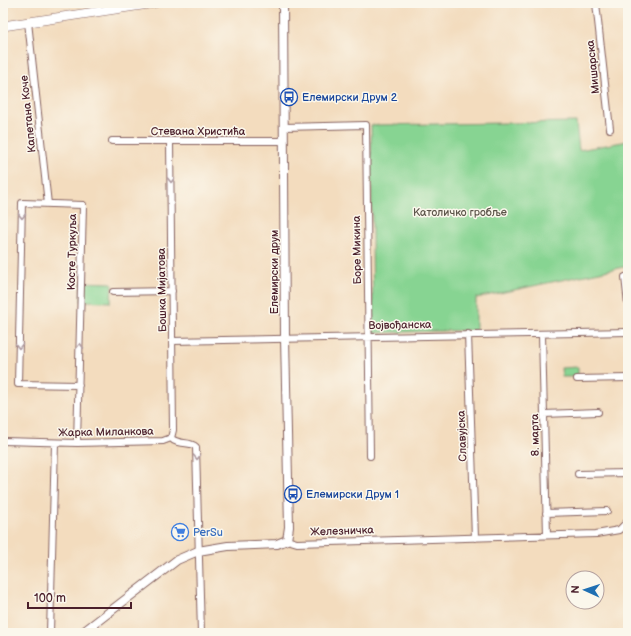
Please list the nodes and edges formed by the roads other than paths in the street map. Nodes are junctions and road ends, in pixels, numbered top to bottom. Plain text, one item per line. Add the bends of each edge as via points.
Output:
1 (154, 3) edge
2 (283, 3) edge
3 (596, 3) edge
4 (106, 7) edge
5 (28, 22) junction
6 (3, 26) edge
7 (284, 127) junction
8 (610, 129) dead end
9 (112, 141) dead end
10 (170, 141) junction
11 (284, 141) junction
12 (48, 204) junction
13 (626, 276) edge
14 (113, 292) dead end
15 (172, 292) junction
16 (628, 304) edge
17 (628, 332) edge
18 (468, 334) junction
19 (542, 335) junction
20 (368, 336) junction
21 (285, 338) junction
22 (172, 341) junction
23 (628, 378) edge
24 (577, 379) dead end
25 (79, 385) junction
26 (598, 412) dead end
27 (544, 414) junction
28 (171, 438) junction
29 (3, 441) edge
30 (55, 443) junction
31 (77, 443) junction
32 (370, 456) dead end
33 (628, 473) edge
34 (578, 474) dead end
35 (607, 511) dead end
36 (546, 513) junction
37 (628, 522) edge
38 (547, 535) junction
39 (475, 538) junction
40 (287, 540) junction
41 (198, 551) junction
42 (94, 624) junction
43 (50, 633) edge
44 (82, 633) edge
45 (94, 633) edge
46 (201, 633) edge

1 - 4 main road
2 - 7 street, Елемирски друм
3 - 8 street, Мишарска
4 - 5 main road
5 - 6 main road
5 - 12 street, Капетана Коче
7 - 11 street, Елемирски друм
7 - 20 street, Боре Микина via 366,126
9 - 10 street, Стевана Христића
10 - 11 street, Стевана Христића
10 -> 15 street, Бошка Мијатова
11 - 21 street, Елемирски друм
25 -> 12 street, Косте Туркуља via 83,205
12 -> 25 street, Косте Туркуља via 22,203 18,384
13 - 16 street
14 - 15 street
15 - 22 street, Бошка Мијатова
17 - 19 street, Војвођанска
18 - 19 street, Војвођанска
18 - 20 street, Војвођанска
18 - 39 street, Славујска
19 - 27 street, 8. марта
20 - 21 street, Војвођанска
20 - 32 street, Боре Микина
21 - 22 street, Војвођанска
21 - 40 street, Елемирски друм via 289,527
22 - 28 street, Бошка Мијатова
23 - 24 street
25 - 31 street, Косте Туркуља
26 - 27 street
27 - 36 street, 8. марта
28 - 31 street, Жарка Миланкова via 163,441
28 -> 41 street, Жарка Миланкова via 175,442 196,446
29 - 30 street, Жарка Миланкова
30 - 31 street, Жарка Миланкова
30 - 43 street
33 - 34 street
35 - 36 street
36 - 38 street, 8. марта
37 - 38 street, Железничка via 618,530 608,533
38 - 39 street, Железничка
39 - 40 street, Железничка via 297,543
40 - 41 street, Железничка via 277,544 228,546
41 - 42 street, Железничка via 164,568
41 - 46 street
42 - 44 street, Железничка
42 - 45 street

